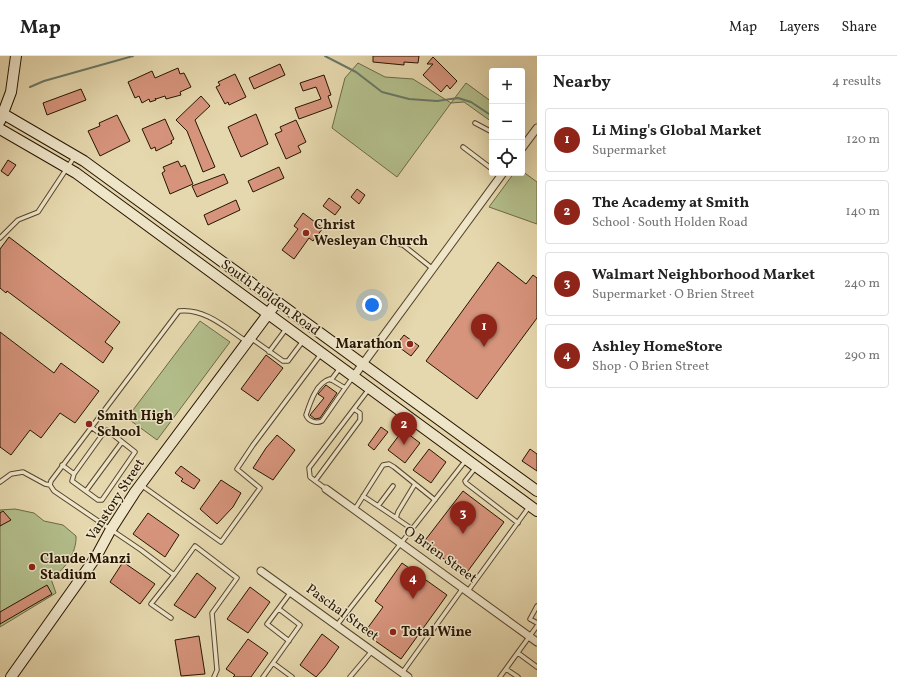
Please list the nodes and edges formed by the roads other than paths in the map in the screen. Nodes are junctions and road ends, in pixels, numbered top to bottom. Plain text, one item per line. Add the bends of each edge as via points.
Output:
1 (16, 56) edge
2 (1, 115) edge
3 (476, 123) dead end
4 (537, 128) edge
5 (0, 129) edge
6 (489, 130) edge
7 (525, 144) edge
8 (463, 147) dead end
9 (76, 155) junction
10 (489, 167) edge
11 (68, 168) junction
12 (499, 176) edge
13 (0, 238) edge
14 (388, 241) dead end
15 (433, 268) junction
16 (277, 302) junction
17 (267, 314) junction
18 (287, 328) junction
19 (248, 340) junction
20 (304, 340) junction
21 (269, 352) junction
22 (321, 353) junction
23 (362, 363) junction
24 (341, 367) junction
25 (354, 376) junction
26 (331, 380) junction
27 (345, 388) junction
28 (370, 388) junction
29 (354, 409) junction
30 (91, 425) junction
31 (456, 432) junction
32 (102, 435) junction
33 (122, 442) junction
34 (447, 445) junction
35 (466, 459) junction
36 (62, 465) junction
37 (476, 466) junction
38 (74, 474) junction
39 (315, 481) junction
40 (0, 482) edge
41 (415, 484) junction
42 (50, 485) junction
43 (140, 485) junction
44 (393, 486) dead end
45 (326, 489) joint
46 (86, 491) junction
47 (537, 491) edge
48 (363, 496) junction
49 (434, 500) junction
50 (378, 506) junction
51 (355, 509) junction
52 (534, 509) edge
53 (396, 518) junction
54 (518, 523) junction
55 (412, 529) junction
56 (110, 530) junction
57 (402, 543) junction
58 (262, 571) dead end
59 (174, 575) junction
60 (465, 590) junction
61 (291, 592) junction
62 (537, 606) edge
63 (279, 609) junction
64 (171, 618) dead end
65 (537, 623) edge
66 (337, 625) junction
67 (537, 626) edge
68 (530, 636) junction
69 (289, 641) junction
70 (537, 642) edge
71 (372, 651) junction
72 (518, 653) junction
73 (273, 663) junction
74 (537, 667) edge
75 (506, 669) junction
76 (405, 675) edge
77 (12, 676) edge
78 (214, 677) edge
79 (263, 677) edge
80 (292, 677) edge
81 (350, 677) edge
82 (501, 677) edge
83 (518, 677) edge

1 - 2 main road via 13,81
2 - 9 main road, South Holden Road
3 - 6 lane
4 - 7 street
5 - 11 main road, South Holden Road
8 - 10 lane
9 - 11 lane
9 - 16 main road, South Holden Road
11 - 13 lane via 38,212 18,220
11 - 17 main road, South Holden Road
12 - 15 street
14 - 15 lane via 403,245
15 - 23 street
16 - 17 main road, Vanstory Street
16 - 23 main road, South Holden Road
17 - 18 main road, South Holden Road
17 - 19 main road, Vanstory Street
18 - 20 main road, South Holden Road
18 - 21 lane
19 - 21 lane
19 - 30 lane via 210,318 193,311 179,311
19 - 43 main road, Vanstory Street
20 - 21 lane via 288,361 283,361
20 - 22 main road, South Holden Road
22 - 24 main road, South Holden Road
22 - 43 lane via 237,469 260,488 221,542
23 - 25 street
23 - 31 main road, South Holden Road
24 - 25 main road, South Holden Road
24 - 26 lane
25 - 27 lane
25 - 28 main road, South Holden Road
26 - 27 lane
26 - 27 lane via 325,381 313,397 306,415 310,420 322,421
28 - 29 lane
28 - 34 main road, South Holden Road
29 - 39 lane via 309,468 310,477
29 - 39 lane via 360,413 360,420
30 - 32 lane
30 - 36 lane
31 - 34 main road
31 - 47 main road, South Holden Road
32 - 33 lane via 107,430
32 - 38 lane
33 - 46 lane
33 - 46 lane via 134,450 135,454 102,500
34 - 35 main road, South Holden Road
35 - 37 main road, South Holden Road
35 - 49 lane
36 - 38 lane
36 - 42 lane
37 - 52 main road, South Holden Road
37 - 54 lane via 466,483
38 - 46 lane via 72,481
39 - 45 lane
40 - 42 lane via 11,474 23,472
41 - 48 lane via 389,464 383,465
41 - 49 lane
41 - 53 lane
42 - 56 lane via 54,491
43 - 56 main road, Vanstory Street
44 - 50 lane
45 - 51 street, O Brien Street
48 - 50 lane
48 - 51 lane
49 - 55 lane
50 - 53 lane
51 - 57 street, O Brien Street
52 - 54 lane
53 - 55 lane
54 - 60 lane
55 - 57 lane
56 - 59 lane via 142,550
56 - 77 main road, Vanstory Street via 96,557
57 - 60 street, O Brien Street
57 - 66 lane
58 - 61 street, Paschal Street
59 - 64 lane via 151,604
59 - 78 lane via 195,546 237,578 212,613 217,670
60 - 68 street, O Brien Street
60 - 76 lane
61 - 63 lane
61 - 66 street, Paschal Street
62 - 65 lane via 530,619
63 - 69 lane via 300,625
63 - 69 lane via 267,624
66 - 71 street, Paschal Street
67 - 68 lane
68 - 70 street, O Brien Street
68 - 72 lane
69 - 73 lane
71 - 76 street, Paschal Street
71 - 81 lane
72 - 74 lane
72 - 75 lane
73 - 79 lane
73 - 80 lane
75 - 82 lane
75 - 83 lane

